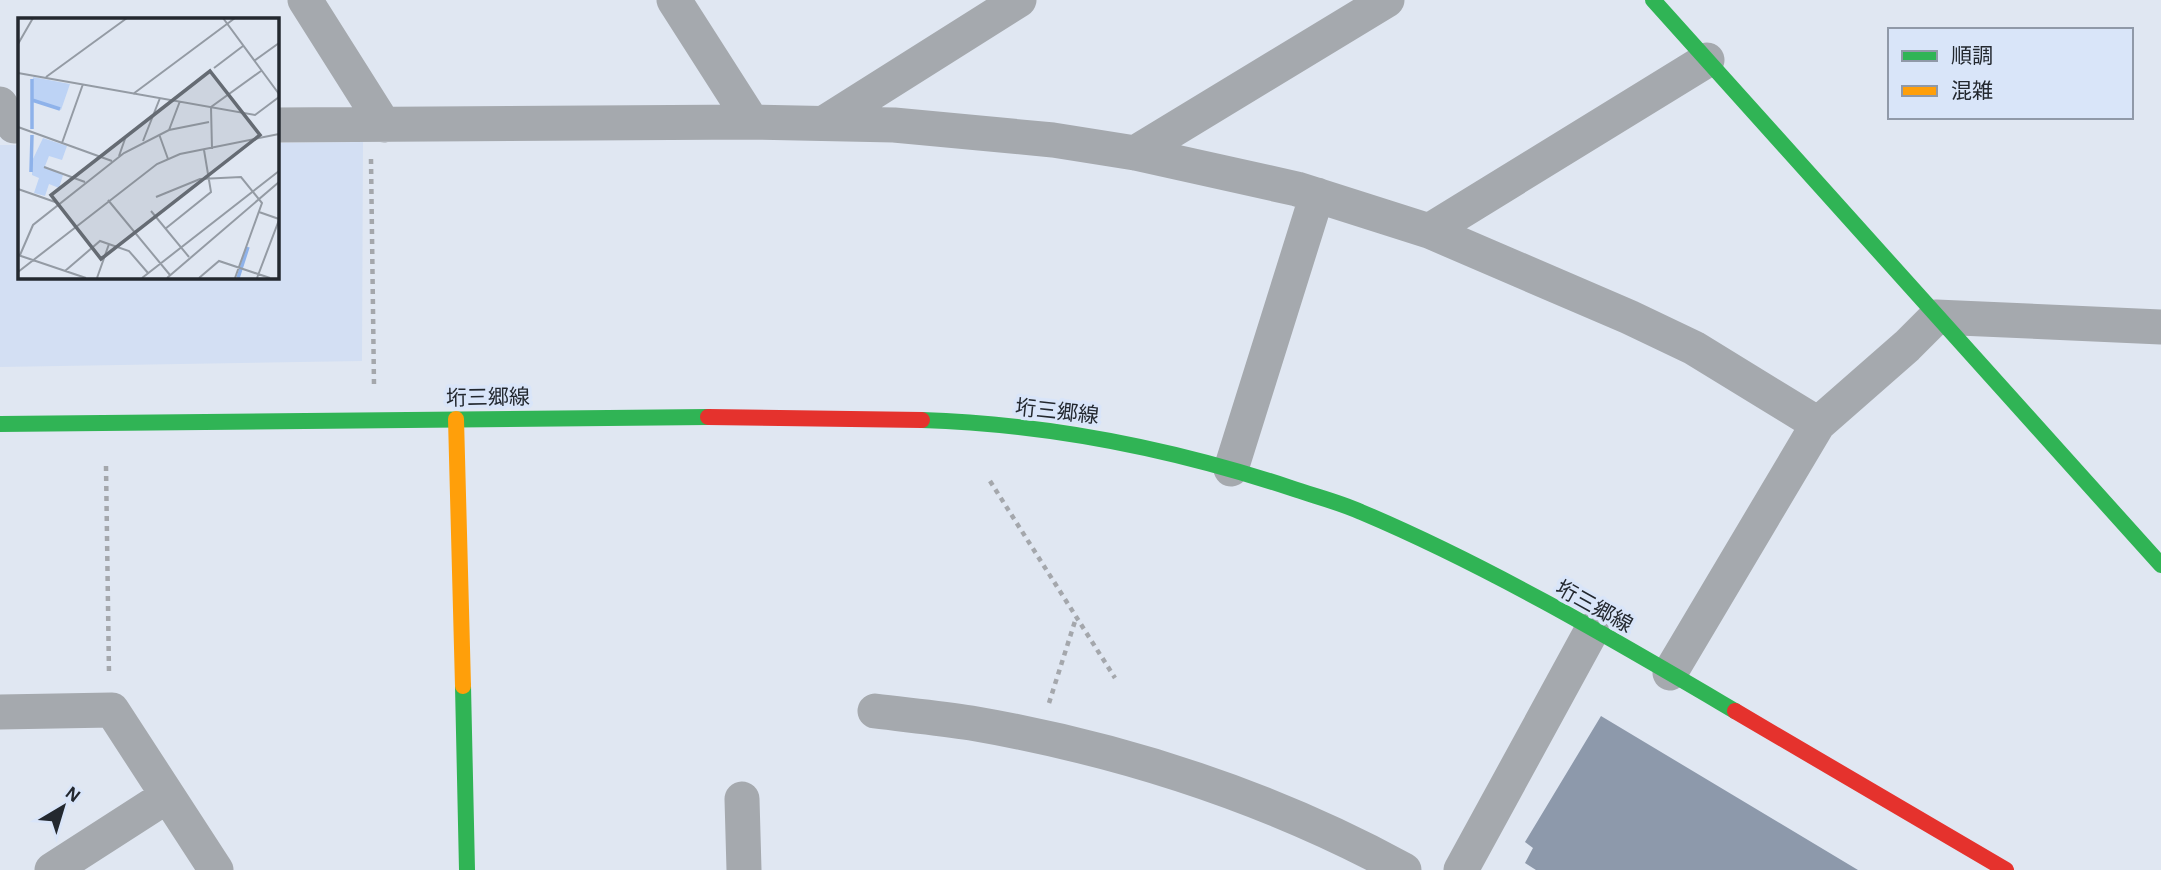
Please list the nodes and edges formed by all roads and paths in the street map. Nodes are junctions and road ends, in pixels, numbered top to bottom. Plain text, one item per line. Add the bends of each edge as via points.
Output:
1 (305, 0) edge
2 (674, 0) edge
3 (1019, 0) edge
4 (1387, 0) edge
5 (1653, 0) edge
6 (1707, 60) junction
7 (752, 122) junction
8 (824, 123) junction
9 (278, 125) edge
10 (377, 125) junction
11 (1135, 153) junction
12 (1317, 195) junction
13 (1429, 231) junction
14 (1936, 317) junction
15 (2161, 327) edge
16 (374, 386) dead end
17 (456, 419) junction
18 (0, 424) edge
19 (1818, 424) junction
20 (106, 466) dead end
21 (1231, 469) junction
22 (990, 481) dead end
23 (2161, 565) edge
24 (1076, 617) junction
25 (1592, 630) junction
26 (1670, 673) junction
27 (1115, 678) dead end
28 (110, 710) junction
29 (876, 711) dead end
30 (0, 712) edge
31 (1038, 737) junction
32 (167, 796) junction
33 (742, 799) dead end
34 (52, 870) edge
35 (216, 870) edge
36 (467, 870) edge
37 (744, 870) edge
38 (1404, 870) edge
39 (1461, 870) edge
40 (2007, 870) edge

1 - 10 street
2 - 7 street
3 - 8 street
4 - 11 street
5 - 6 street
6 - 13 street
6 - 14 street
7 - 8 street
7 - 10 street
8 - 11 street via 967,131
9 - 10 street
10 - 16 path
11 - 12 street
12 - 13 street
12 - 21 street
13 - 19 street via 1694,348
14 - 15 street
14 - 19 street
14 - 23 street
17 - 18 street, 垳三郷線
17 - 21 street, 垳三郷線 via 770,416 949,421 1108,439
17 - 36 street
19 - 26 street
20 - 28 path
21 - 25 street, 垳三郷線 via 1359,510 1466,560
22 - 24 path
24 - 27 path
24 - 31 path
25 - 26 street, 垳三郷線
25 - 39 street
26 - 40 street, 垳三郷線
28 - 30 street
28 - 32 street
29 - 31 street
31 - 38 street via 1153,766 1267,805
32 - 34 street
32 - 35 street
33 - 37 street

